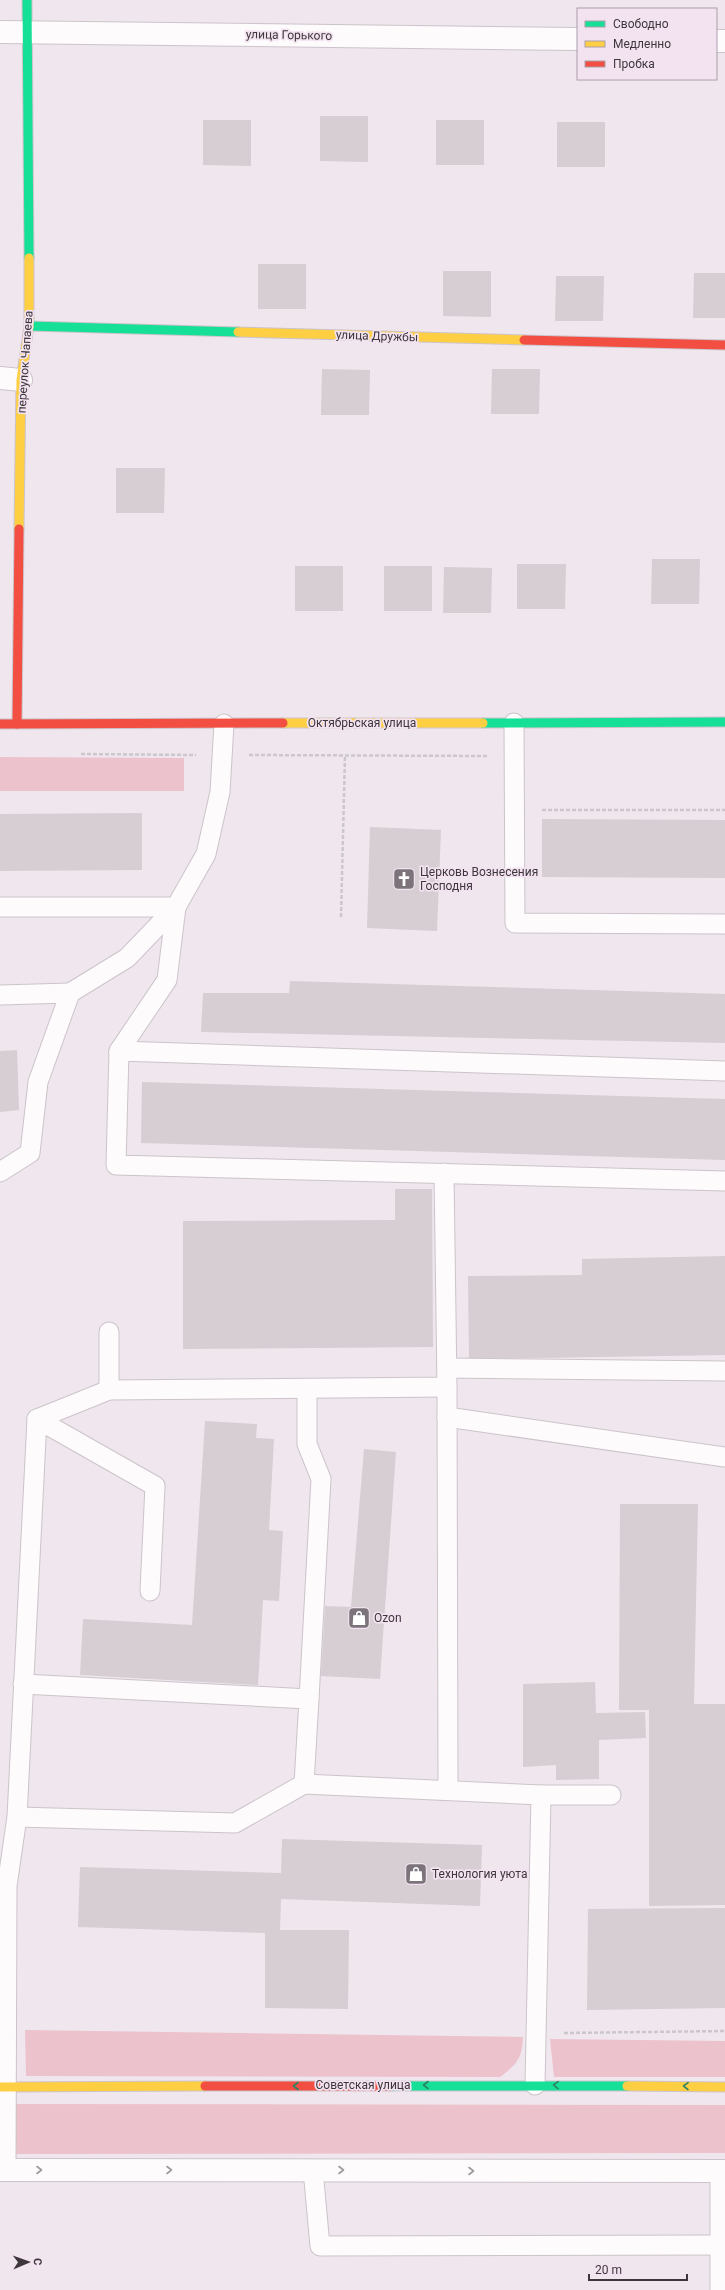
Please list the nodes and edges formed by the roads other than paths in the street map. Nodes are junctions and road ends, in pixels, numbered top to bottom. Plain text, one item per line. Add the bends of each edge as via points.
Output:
1 (27, 0) edge
2 (0, 32) edge
3 (26, 32) junction
4 (577, 39) edge
5 (29, 326) junction
6 (725, 345) edge
7 (11, 379) edge
8 (725, 722) edge
9 (514, 723) junction
10 (0, 724) edge
11 (17, 724) junction
12 (224, 724) junction
13 (0, 907) edge
14 (176, 907) junction
15 (725, 924) edge
16 (70, 993) junction
17 (0, 995) edge
18 (119, 1051) junction
19 (725, 1071) edge
20 (0, 1172) edge
21 (444, 1173) junction
22 (725, 1181) edge
23 (109, 1332) dead end
24 (447, 1368) junction
25 (725, 1371) edge
26 (447, 1387) junction
27 (307, 1389) junction
28 (109, 1390) junction
29 (447, 1417) junction
30 (37, 1419) junction
31 (725, 1457) edge
32 (150, 1591) dead end
33 (24, 1684) junction
34 (309, 1699) junction
35 (304, 1784) junction
36 (448, 1790) junction
37 (541, 1795) junction
38 (611, 1795) dead end
39 (17, 1817) junction
40 (4, 1886) edge
41 (535, 2085) junction
42 (3, 2087) edge
43 (725, 2087) edge
44 (3, 2170) edge
45 (313, 2170) junction
46 (722, 2171) edge
47 (720, 2245) junction
48 (720, 2290) edge

1 - 3 street, переулок Чапаева
2 - 3 street, улица Горького
3 - 4 street, улица Горького
3 - 5 street, переулок Чапаева
5 - 6 street, улица Дружбы
5 - 7 street, переулок Чапаева
7 - 11 street, переулок Чапаева
8 - 9 street, Октябрьская улица
9 - 12 street, Октябрьская улица
9 - 15 lane via 515,923
10 - 11 street, Октябрьская улица
11 - 12 street, Октябрьская улица
12 - 14 lane via 220,792 206,854
13 - 14 lane
14 - 16 lane via 127,958
14 - 18 lane via 167,980
16 - 17 lane
16 - 20 lane via 38,1082 30,1153
18 - 19 lane
18 - 21 lane via 116,1165
21 - 22 lane
21 - 24 lane
23 - 28 lane
24 - 25 lane
24 - 26 lane
26 - 27 lane
26 - 29 lane
27 - 28 lane
27 - 34 lane via 307,1444 320,1479
28 - 30 lane
29 - 31 lane
29 - 36 lane
30 - 32 lane via 155,1486
30 - 33 lane
33 - 34 lane
33 - 39 lane
34 - 35 lane
35 - 36 lane
35 - 39 lane via 235,1823
36 - 37 lane
37 - 38 lane
37 - 41 lane
39 - 40 lane
40 - 42 lane
41 -> 42 street, Советская улица
43 -> 41 street, Советская улица
42 - 44 lane
44 -> 45 street
45 -> 46 street
45 - 47 lane via 320,2246
46 - 47 lane
47 - 48 lane

